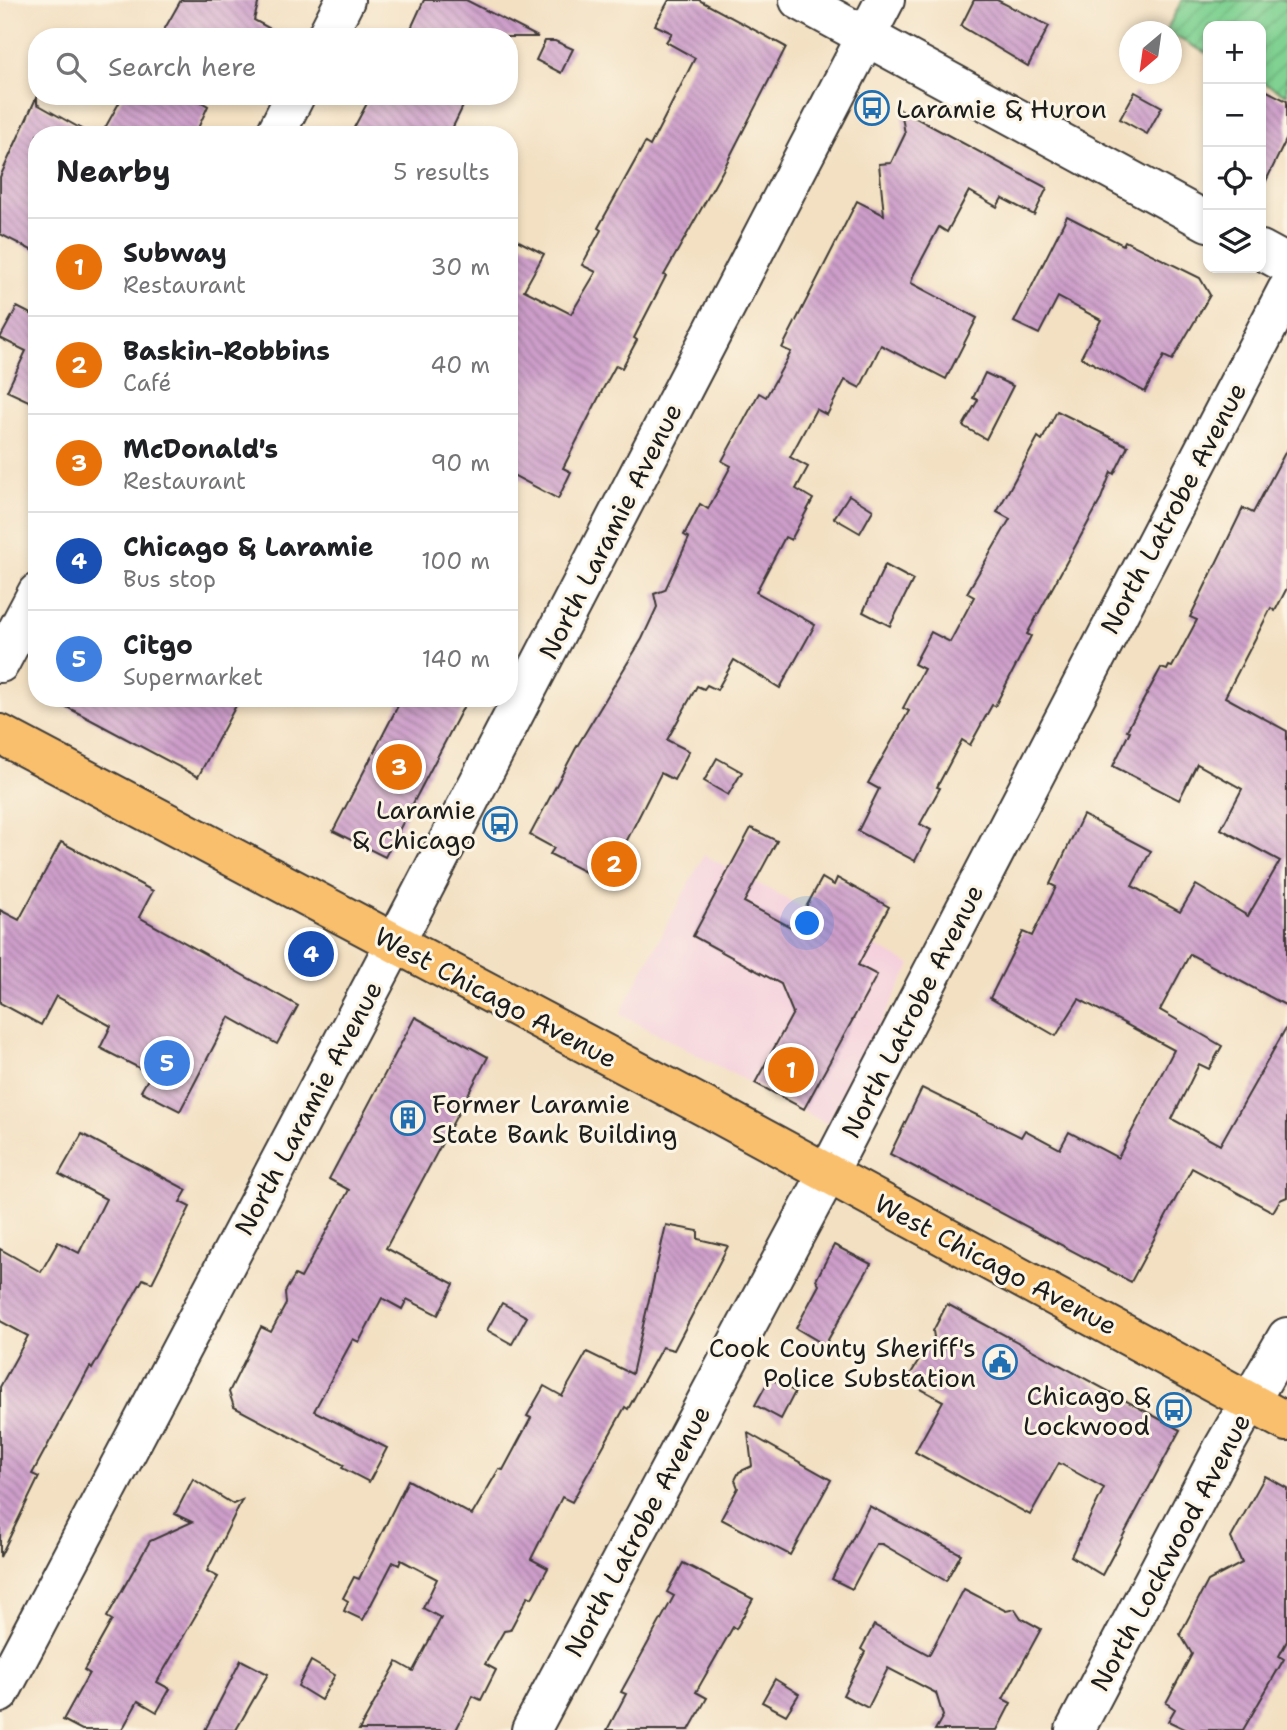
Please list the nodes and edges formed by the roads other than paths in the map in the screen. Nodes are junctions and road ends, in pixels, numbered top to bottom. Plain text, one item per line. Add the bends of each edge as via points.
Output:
1 (345, 0) edge
2 (799, 0) edge
3 (885, 0) edge
4 (331, 28) edge
5 (866, 36) junction
6 (290, 105) edge
7 (280, 126) edge
8 (1203, 219) edge
9 (1266, 253) edge
10 (1287, 264) edge
11 (1287, 290) edge
12 (28, 610) edge
13 (0, 663) edge
14 (518, 705) edge
15 (517, 707) edge
16 (0, 734) edge
17 (394, 944) junction
18 (828, 1173) junction
19 (1287, 1337) edge
20 (1250, 1402) junction
21 (1287, 1422) edge
22 (0, 1693) edge
23 (531, 1730) edge
24 (1075, 1730) edge

1 - 4 street
2 - 5 street
3 - 5 street, North Laramie Avenue
5 - 8 street
5 - 14 street, North Laramie Avenue
6 - 7 street
9 - 10 street
11 - 18 street, North Latrobe Avenue
12 - 13 street
15 - 17 street, North Laramie Avenue
16 - 17 main road, West Chicago Avenue
17 - 18 main road, West Chicago Avenue
17 - 22 street, North Laramie Avenue
18 - 20 main road, West Chicago Avenue
18 - 23 street, North Latrobe Avenue
19 - 20 street, North Lockwood Avenue
20 - 21 main road, West Chicago Avenue
20 - 24 street, North Lockwood Avenue

